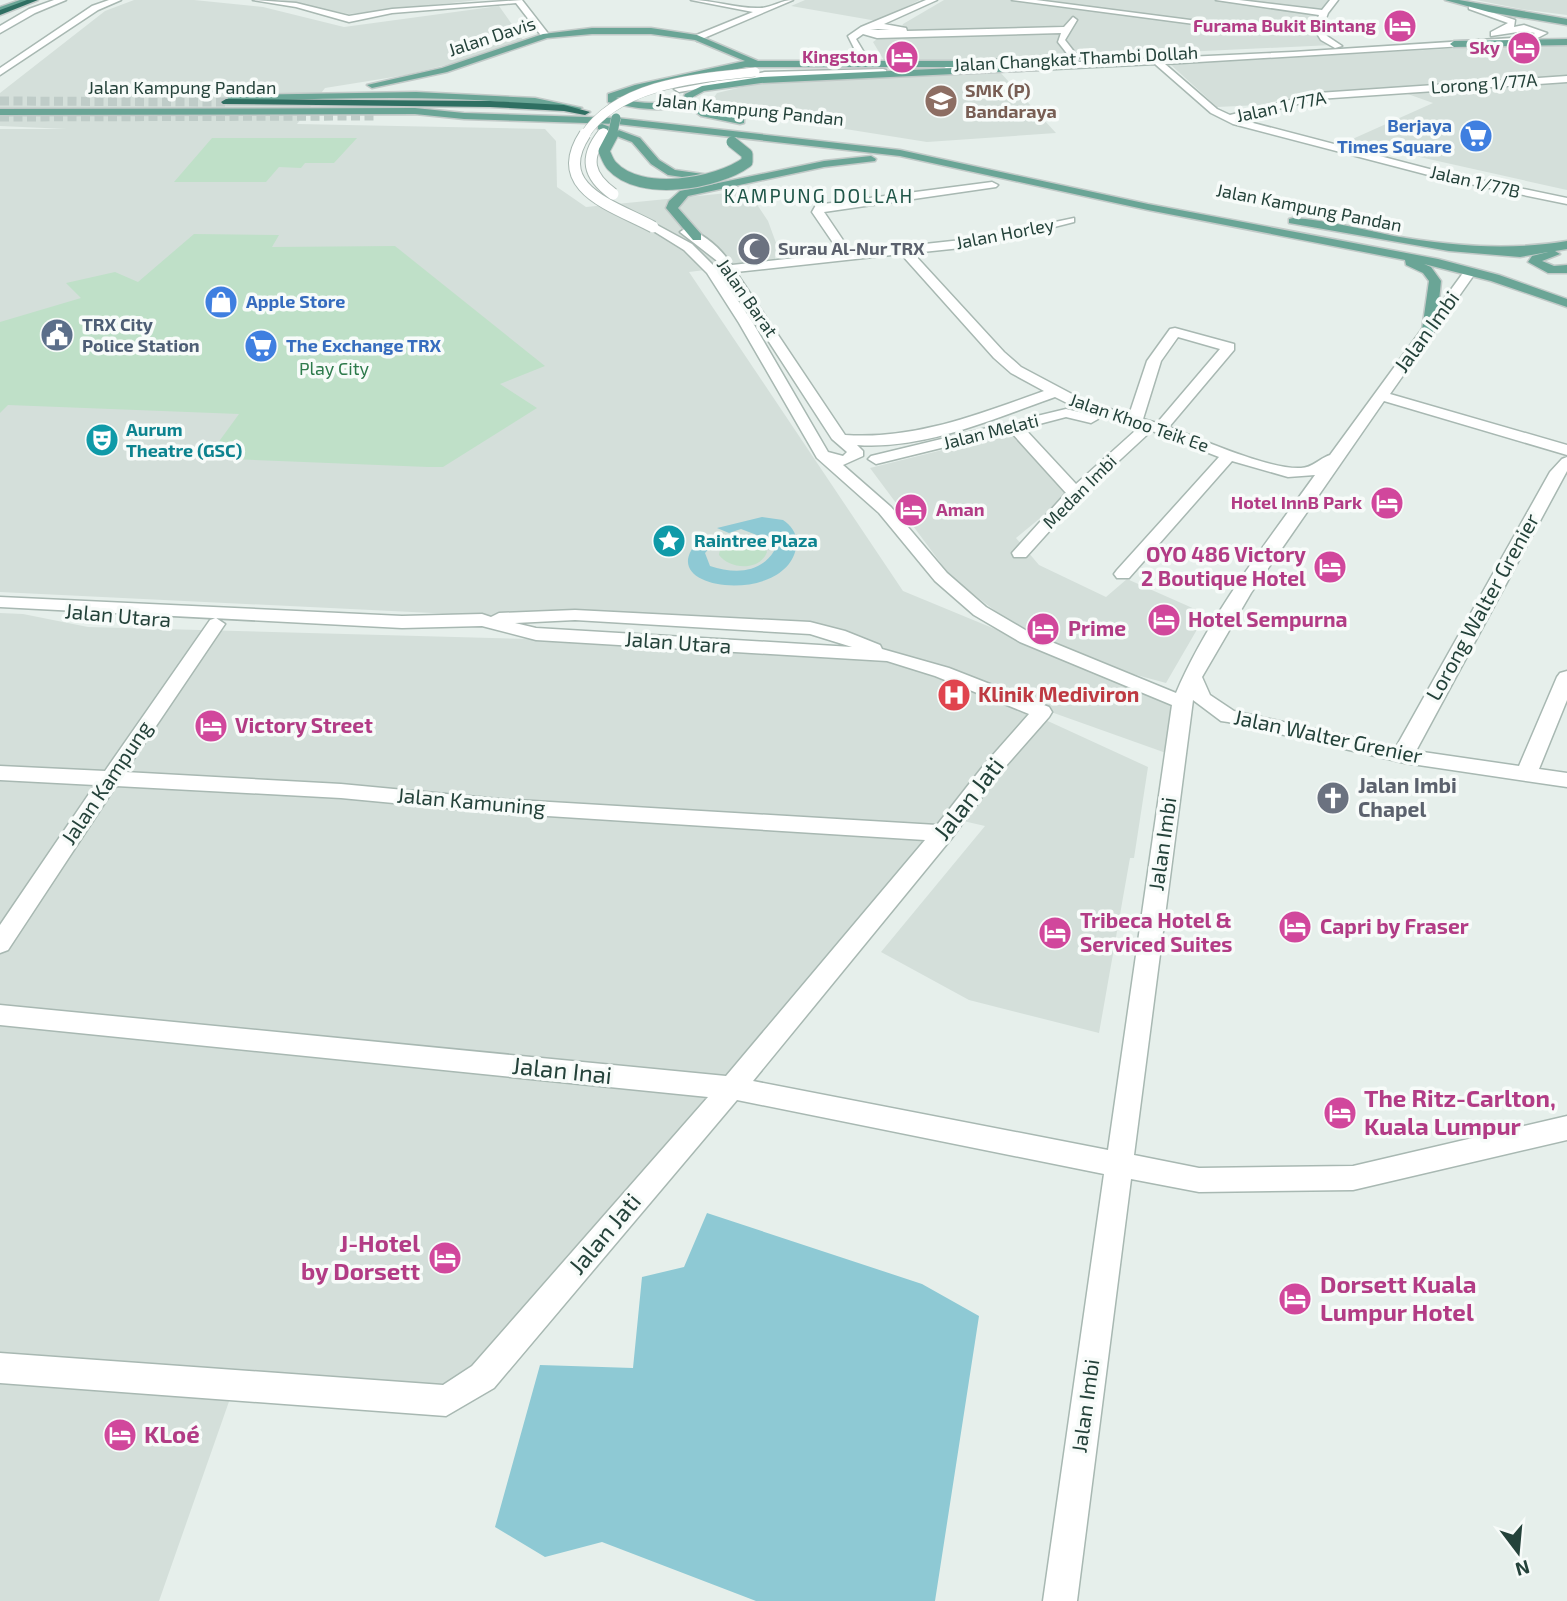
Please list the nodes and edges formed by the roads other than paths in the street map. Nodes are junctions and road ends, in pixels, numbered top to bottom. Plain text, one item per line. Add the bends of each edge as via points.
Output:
1 (15, 0) edge
2 (42, 0) edge
3 (62, 0) edge
4 (117, 0) edge
5 (257, 0) edge
6 (518, 0) edge
7 (695, 0) edge
8 (789, 0) edge
9 (933, 0) edge
10 (941, 0) edge
11 (1016, 0) edge
12 (1220, 0) edge
13 (1334, 0) edge
14 (1450, 0) edge
15 (1462, 0) edge
16 (31, 1) edge
17 (1233, 1) edge
18 (0, 7) edge
19 (1472, 8) junction
20 (1086, 9) junction
21 (765, 11) junction
22 (1324, 13) junction
23 (899, 19) junction
24 (0, 21) edge
25 (1567, 22) edge
26 (867, 28) junction
27 (0, 30) edge
28 (1065, 30) junction
29 (23, 31) dead end
30 (46, 32) dead end
31 (58, 32) junction
32 (890, 32) junction
33 (1494, 34) junction
34 (546, 36) junction
35 (697, 38) junction
36 (1530, 38) junction
37 (1567, 40) edge
38 (1229, 44) dead end
39 (1454, 44) junction
40 (1338, 46) junction
41 (724, 50) junction
42 (1238, 51) junction
43 (12, 54) dead end
44 (25, 54) junction
45 (1075, 58) junction
46 (1157, 61) junction
47 (880, 63) junction
48 (763, 64) junction
49 (866, 64) junction
50 (969, 64) junction
51 (1038, 68) junction
52 (0, 72) edge
53 (698, 74) junction
54 (755, 74) junction
55 (1567, 79) edge
56 (1400, 89) joint
57 (1335, 96) junction
58 (270, 97) junction
59 (221, 100) joint
60 (687, 101) junction
61 (0, 106) edge
62 (0, 112) edge
63 (585, 113) junction
64 (377, 116) tunnel mouth
65 (464, 116) junction
66 (1257, 116) junction
67 (524, 117) junction
68 (600, 117) joint
69 (616, 118) junction
70 (564, 120) junction
71 (1233, 120) junction
72 (0, 121) edge
73 (745, 122) dead end
74 (758, 125) dead end
75 (1257, 129) junction
76 (783, 130) junction
77 (981, 169) junction
78 (786, 174) junction
79 (992, 185) dead end
80 (1567, 201) edge
81 (1242, 212) dead end
82 (1070, 220) dead end
83 (1287, 220) junction
84 (697, 237) junction
85 (1317, 238) junction
86 (1341, 243) junction
87 (1567, 245) edge
88 (904, 250) junction
89 (1534, 250) junction
90 (1567, 251) edge
91 (848, 256) junction
92 (1484, 263) junction
93 (729, 269) junction
94 (1567, 271) edge
95 (1470, 272) junction
96 (1538, 282) junction
97 (1522, 286) junction
98 (1567, 293) edge
99 (1567, 303) edge
100 (1430, 331) junction
101 (1055, 392) junction
102 (1381, 396) junction
103 (1015, 427) junction
104 (1138, 427) junction
105 (1160, 429) junction
106 (840, 439) junction
107 (864, 443) junction
108 (911, 443) junction
109 (892, 447) junction
110 (1567, 450) edge
111 (1339, 452) junction
112 (822, 455) junction
113 (1229, 455) junction
114 (876, 459) junction
115 (1567, 461) edge
116 (863, 493) junction
117 (1075, 494) junction
118 (1020, 553) dead end
119 (1123, 574) dead end
120 (8, 602) edge
121 (305, 617) junction
122 (216, 624) junction
123 (1192, 676) junction
124 (1567, 677) edge
125 (1182, 702) junction
126 (1041, 712) joint
127 (1405, 756) junction
128 (0, 773) edge
129 (1526, 774) junction
130 (110, 780) junction
131 (1567, 780) edge
132 (943, 833) junction
133 (0, 944) edge
134 (0, 1016) edge
135 (730, 1088) junction
136 (1567, 1128) edge
137 (1119, 1164) junction
138 (0, 1368) edge
139 (1060, 1601) edge

1 - 18 main road
2 - 16 street
3 - 27 street
4 - 31 street
5 - 6 street via 340,17
6 - 34 street
7 - 21 street
8 - 21 street
9 - 23 street
10 - 23 street
11 - 20 street
12 - 17 street
13 - 22 street
14 - 19 main road
14 - 25 main road
15 - 25 main road
16 - 18 street
16 - 24 street
17 - 20 street via 1222,12 1217,28
17 - 22 street
19 - 25 main road
19 - 33 street via 1512,22
20 - 28 street
21 - 35 street
22 - 40 street via 1319,32
23 - 26 street
23 - 32 street
26 - 32 street via 868,34
26 - 49 street via 851,38
27 - 29 street
28 - 32 street
28 - 45 street via 1061,40
30 - 31 street
31 - 44 street
32 - 47 street via 870,46
33 - 36 street, Jalan Changkat Thambi Dollah via 1524,28 1543,33
33 - 40 street, Jalan Changkat Thambi Dollah
34 - 35 main road, Jalan Davis via 632,30
34 - 58 main road, Jalan Davis via 424,75
35 - 41 main road, Jalan Davis
36 - 37 main road
36 - 39 street, Jalan Changkat Thambi Dollah
37 - 39 main road
38 - 42 street
39 - 46 street, Jalan Changkat Thambi Dollah
40 - 42 street, Jalan Changkat Thambi Dollah
41 - 48 main road, Jalan Davis
41 - 53 main road via 723,62
42 - 45 street, Jalan Changkat Thambi Dollah
43 - 44 street
44 - 52 street
45 - 50 street, Jalan Changkat Thambi Dollah
46 - 51 street, Jalan Changkat Thambi Dollah
46 - 71 street, Jalan 1/77B via 1214,111
47 - 49 main road
47 - 50 main road
48 - 49 main road
48 - 53 main road
50 - 54 street, Jalan Changkat Thambi Dollah
51 - 54 street, Jalan Changkat Thambi Dollah
51 - 60 main road via 761,80 702,89
53 - 60 main road via 611,96 611,100 653,107
54 - 68 street, Jalan Changkat Thambi Dollah, bridge via 672,85 629,100
54 - 69 street, Jalan Changkat Thambi Dollah, bridge via 657,96
55 - 56 street, Lorong 1/77A
56 - 57 street, Jalan 1/77A
57 - 66 street, Jalan 1/77A
57 - 71 street, Jalan 1/77A via 1291,102
58 - 59 main road
58 - 63 main road via 481,98 568,106
59 - 63 highway via 490,104
60 - 73 main road via 704,114
61 - 63 main road, Jalan Kampung Pandan via 363,106
62 - 65 main road, Jalan Kampung Pandan via 415,111
63 - 76 main road, Jalan Kampung Pandan
64 - 65 highway
65 - 67 main road, Jalan Kampung Pandan
65 - 72 main road
66 - 71 street, Jalan 1/77A
66 - 75 street via 1252,123
67 - 70 main road
67 - 77 main road, Jalan Kampung Pandan via 685,127 900,153
68 - 112 street, Jalan Barat, bridge via 575,151 575,176 598,197 688,247 712,271
69 - 70 main road, bridge via 613,134 604,151 607,162 622,175 646,182 701,181 733,173 747,162 747,155 732,142 698,134
69 - 84 street, Jalan Barat, bridge via 589,152 596,181
70 - 78 main road via 621,132 636,140 662,168 685,177
71 - 75 street, Jalan 1/77B
74 - 76 main road
75 - 80 street, Jalan 1/77B
76 - 81 main road, Jalan Kampung Pandan via 922,147
77 - 78 main road via 868,159
77 - 85 main road, Jalan Kampung Pandan via 1148,207
78 - 84 main road via 699,189 677,198 672,208
79 - 91 street via 820,207 818,212
82 - 88 street, Jalan Horley via 981,242
83 - 85 main road via 1382,246
83 - 89 main road via 1450,249
83 - 92 main road, Jalan Kampung Pandan
84 - 93 street, Jalan Barat
85 - 86 main road, Jalan Kampung Pandan
86 - 95 main road, Jalan Kampung Pandan
86 - 100 main road via 1427,270 1435,281
87 - 89 main road, Jalan Imbi
88 - 91 street, Jalan Horley
88 - 101 street, Jalan Khoo Teik Ee via 999,355
89 - 92 main road, Jalan Imbi
90 - 94 main road via 1534,262
91 - 93 street, Jalan Horley
92 - 95 main road, Jalan Imbi
92 - 96 main road
92 - 97 main road
93 - 106 street, Jalan Barat
94 - 96 main road
95 - 97 main road, Jalan Kampung Pandan
95 - 100 street, Jalan Imbi
96 - 97 main road
96 - 98 main road
97 - 99 main road
100 - 102 street, Jalan Imbi
101 - 104 street, Jalan Khoo Teik Ee
101 - 108 street, Jalan Melati
102 - 110 street
102 - 111 street, Jalan Imbi
103 - 104 street, Jalan Melati via 1066,413
103 - 108 street, Jalan Melati
103 - 117 street
104 - 105 street, Jalan Khoo Teik Ee
104 - 105 street, Medan Imbi via 1165,340 1175,332 1230,347
104 - 113 street, Jalan Melati
104 - 117 street, Medan Imbi
105 - 113 street, Jalan Khoo Teik Ee
106 - 107 street, Jalan Melati
106 - 112 street, Jalan Barat via 855,456 844,461
107 - 108 street, Jalan Melati
107 - 109 street
108 - 109 street
108 - 114 street, Jalan Melati
109 - 114 street
111 - 113 street, Jalan Khoo Teik Ee via 1312,471 1301,473
111 - 123 street, Jalan Imbi via 1231,610
112 - 116 street, Jalan Barat
113 - 119 street
114 - 116 street via 865,470
115 - 127 street, Lorong Walter Grenier via 1412,734
116 - 125 street, Jalan Barat via 885,510 941,576 980,611 1051,651
117 - 118 street, Medan Imbi
120 - 121 street, Jalan Utara
120 - 122 street, Jalan Utara via 89,617
121 - 122 street, Jalan Utara
121 - 126 street, Jalan Utara via 482,620 536,634 888,655
122 - 130 street, Jalan Kampung
123 - 125 street, Jalan Imbi
123 - 127 street, Jalan Walter Grenier via 1202,699 1228,716
124 - 129 street
125 - 137 street, Jalan Imbi
126 - 132 street, Jalan Jati
127 - 129 street, Jalan Walter Grenier
128 - 130 street, Jalan Kamuning
129 - 131 street, Jalan Walter Grenier
130 - 132 street, Jalan Kamuning via 341,791 499,806
130 - 133 street, Jalan Kampung
132 - 135 street, Jalan Jati
134 - 135 street, Jalan Inai
135 - 137 street, Jalan Inai
135 - 138 street, Jalan Jati via 483,1377 446,1401
136 - 137 street, Jalan Inai via 1353,1178 1199,1180
137 - 139 street, Jalan Imbi

